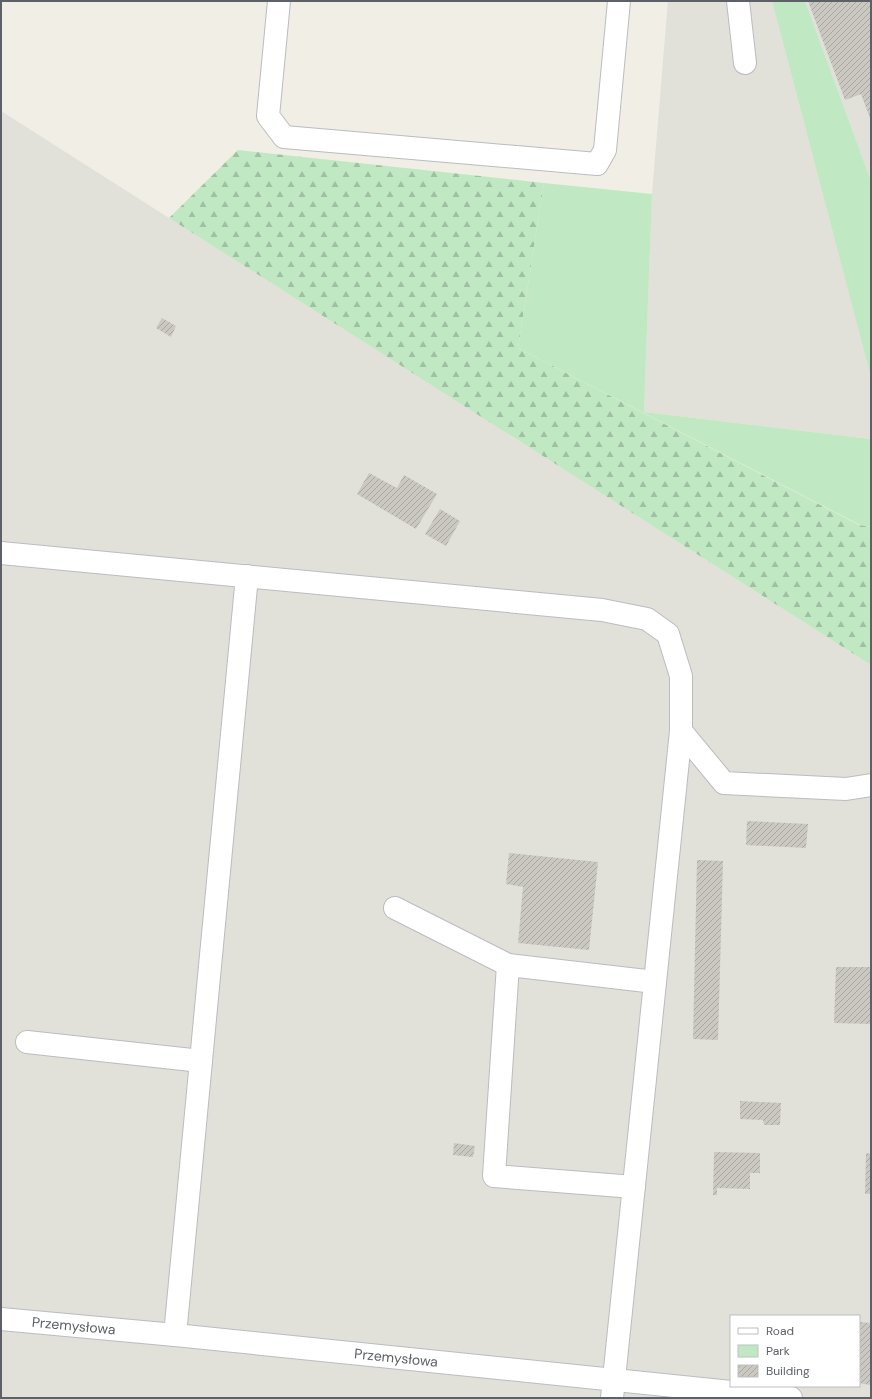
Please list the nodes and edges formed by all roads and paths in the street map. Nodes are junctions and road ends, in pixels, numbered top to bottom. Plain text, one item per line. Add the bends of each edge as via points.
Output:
1 (279, 1) edge
2 (619, 1) edge
3 (738, 1) edge
4 (745, 63) dead end
5 (1, 553) edge
6 (247, 576) junction
7 (682, 731) junction
8 (871, 785) edge
9 (395, 908) dead end
10 (508, 965) junction
11 (655, 982) junction
12 (27, 1042) dead end
13 (201, 1061) junction
14 (634, 1187) junction
15 (1, 1319) edge
16 (175, 1335) junction
17 (613, 1389) edge
18 (725, 1394) edge
19 (791, 1398) edge

1 - 2 street via 268,116 284,136 597,164 605,150
3 - 4 street
5 - 6 street
6 - 7 street via 602,610 647,619 668,634 681,676
6 - 13 street
7 - 8 street via 724,783 846,789
7 - 11 street
9 - 10 street
10 - 11 street
10 - 14 street via 494,1176
11 - 14 street
12 - 13 street
13 - 16 street
14 - 17 street
15 - 16 street, Przemysłowa
16 - 17 street, Przemysłowa
17 - 18 street, Przemysłowa
18 - 19 street, Przemysłowa

